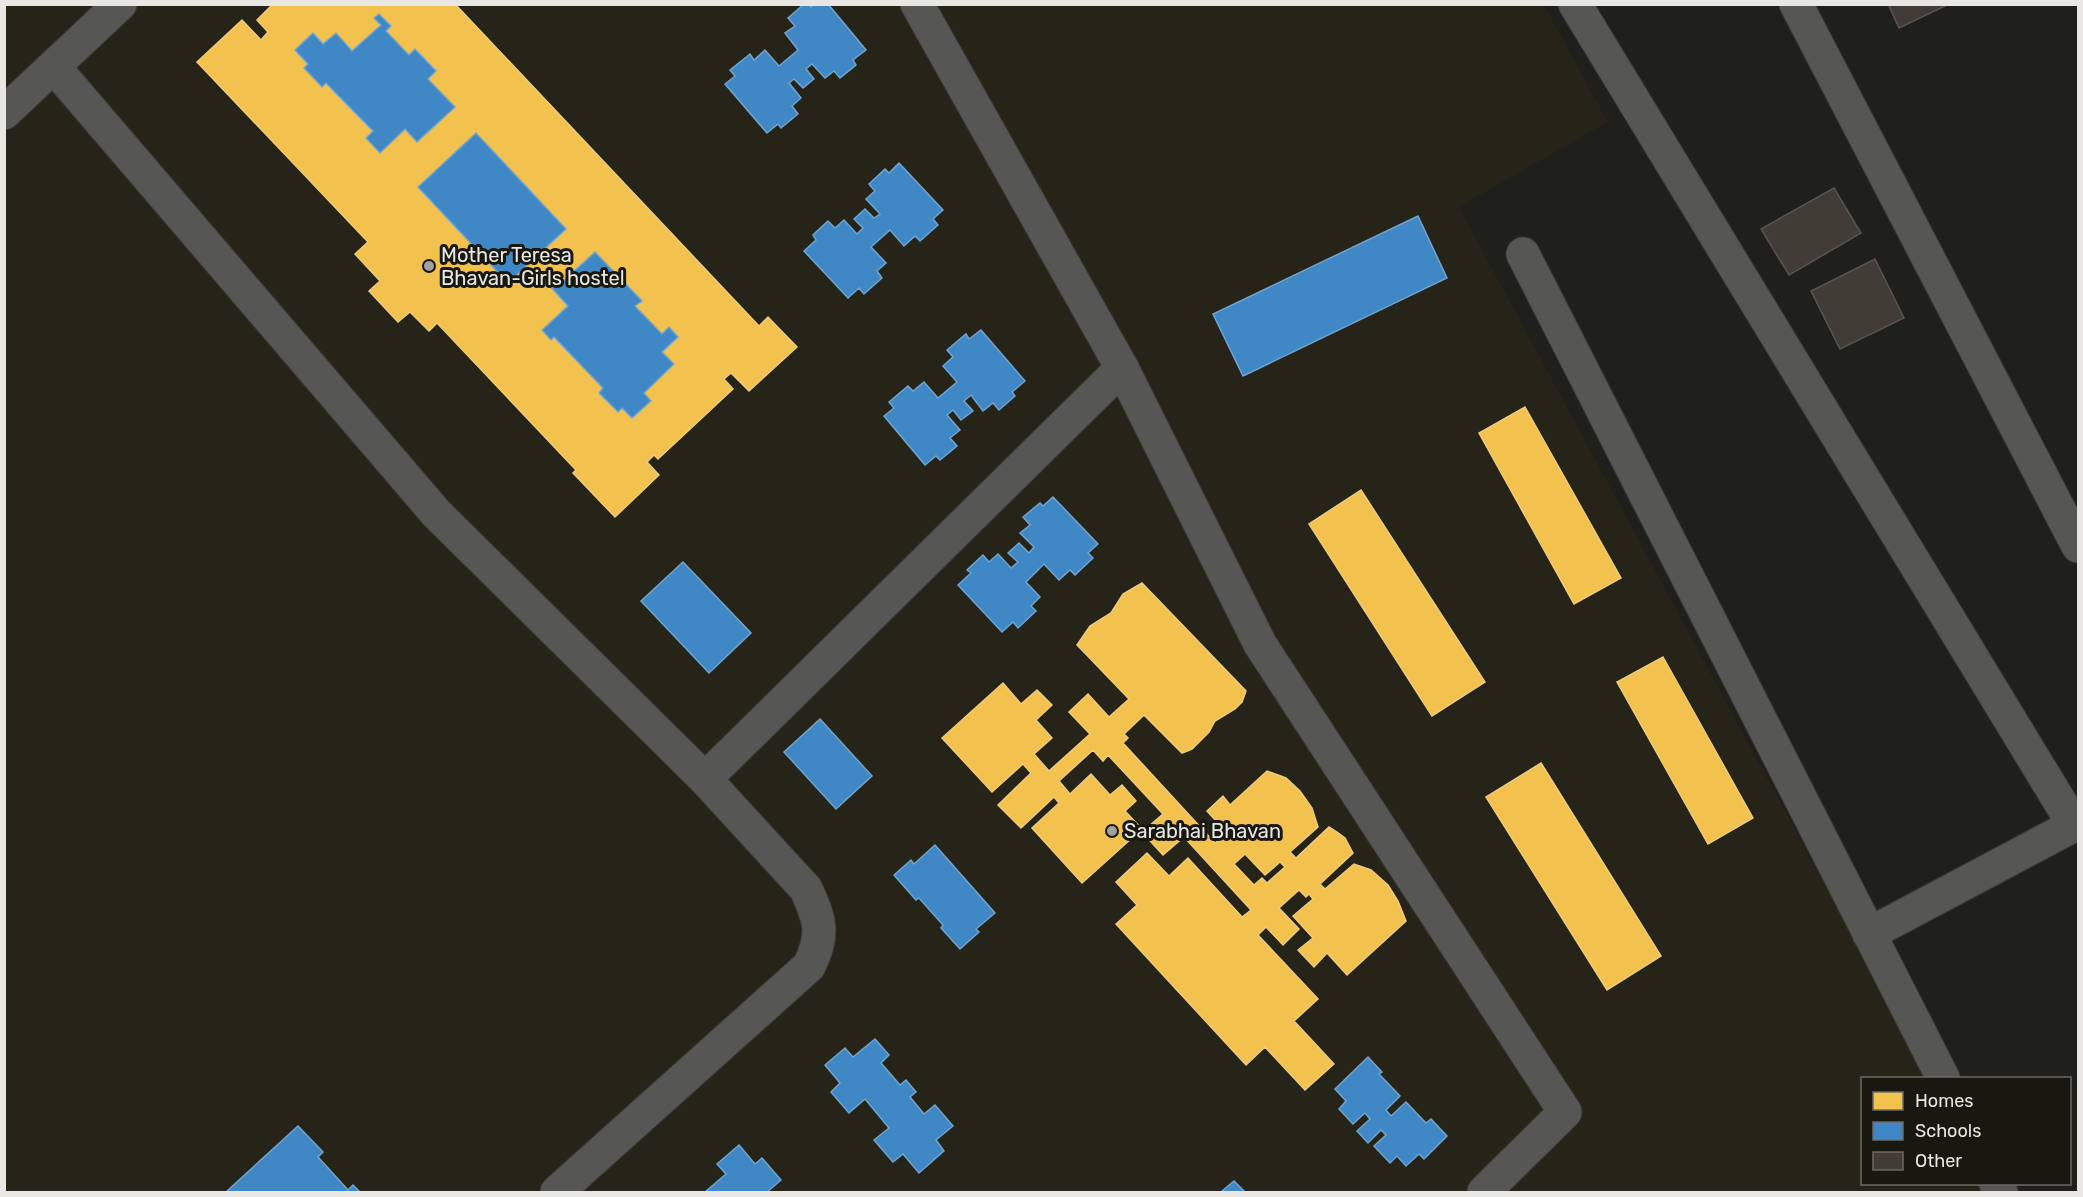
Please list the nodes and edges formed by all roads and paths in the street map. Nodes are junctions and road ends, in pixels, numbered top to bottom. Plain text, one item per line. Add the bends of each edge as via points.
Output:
1 (120, 4) edge
2 (917, 4) edge
3 (1575, 4) edge
4 (1796, 4) edge
5 (54, 67) junction
6 (4, 113) edge
7 (1523, 254) dead end
8 (1122, 368) junction
9 (2079, 546) edge
10 (705, 779) junction
11 (2076, 824) edge
12 (1869, 934) junction
13 (1942, 1077) edge
14 (557, 1192) edge
15 (1484, 1192) edge

1 - 5 street
2 - 8 street
3 - 11 street
4 - 9 street
5 - 6 street
5 - 10 street via 436,513
7 - 12 street
8 - 10 street
8 - 15 street via 1260,644 1565,1112
10 - 14 street via 806,889 820,931 818,948 809,966
11 - 12 street
12 - 13 street

